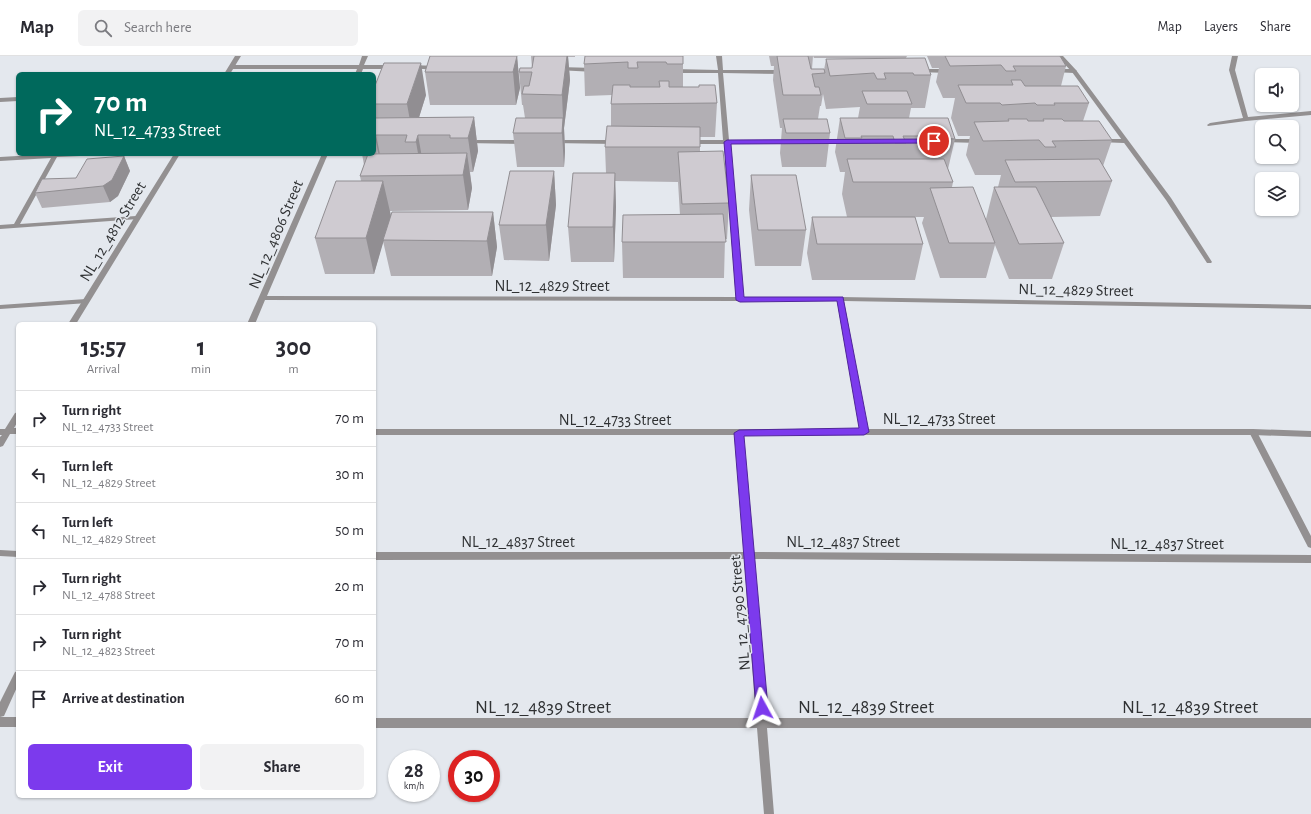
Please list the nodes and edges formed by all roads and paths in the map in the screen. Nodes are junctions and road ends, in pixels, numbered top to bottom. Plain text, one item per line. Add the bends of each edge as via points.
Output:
1 (238, 56) edge
2 (366, 56) edge
3 (719, 56) edge
4 (1060, 56) edge
5 (1234, 56) edge
6 (361, 66) junction
7 (232, 67) junction
8 (441, 68) edge
9 (553, 69) edge
10 (601, 70) edge
11 (665, 71) edge
12 (956, 71) edge
13 (1051, 71) edge
14 (1074, 71) junction
15 (228, 72) edge
16 (359, 72) edge
17 (721, 72) junction
18 (792, 72) edge
19 (909, 72) edge
20 (16, 99) edge
21 (0, 100) edge
22 (1311, 112) edge
23 (1246, 119) junction
24 (1210, 125) dead end
25 (942, 141) edge
26 (989, 141) edge
27 (1093, 141) edge
28 (1124, 141) junction
29 (460, 142) edge
30 (531, 142) edge
31 (547, 142) edge
32 (625, 142) edge
33 (688, 142) edge
34 (727, 142) junction
35 (799, 142) edge
36 (814, 142) edge
37 (854, 142) edge
38 (55, 156) joint
39 (176, 156) edge
40 (324, 156) edge
41 (0, 159) edge
42 (136, 218) junction
43 (16, 226) junction
44 (0, 227) edge
45 (1209, 262) dead end
46 (263, 298) junction
47 (840, 299) junction
48 (740, 300) junction
49 (86, 301) junction
50 (0, 307) edge
51 (1311, 307) edge
52 (73, 322) edge
53 (252, 322) edge
54 (16, 417) edge
55 (4, 431) edge
56 (16, 431) edge
57 (376, 432) edge
58 (864, 432) junction
59 (1253, 432) junction
60 (739, 433) junction
61 (1311, 434) edge
62 (0, 444) edge
63 (1311, 545) edge
64 (0, 553) edge
65 (16, 554) edge
66 (749, 555) junction
67 (376, 556) edge
68 (1311, 559) edge
69 (16, 679) edge
70 (0, 713) edge
71 (0, 722) edge
72 (16, 722) edge
73 (376, 723) edge
74 (1311, 723) edge
75 (763, 724) junction
76 (769, 814) edge

1 - 7 street
2 - 6 street
3 - 17 street
4 - 14 street
5 - 23 street via 1232,70
6 - 7 street
6 - 8 street
6 - 16 street
7 - 15 street
9 - 10 street
11 - 17 street
12 - 19 street
13 - 14 street
14 - 28 street
17 - 18 street
17 - 34 street
20 - 21 street
22 - 23 street
23 - 24 street
25 - 26 street
27 - 28 street
28 - 45 street via 1169,199
29 - 30 street
31 - 32 street
33 - 34 street
34 - 35 street
34 - 48 street
36 - 37 street
38 - 41 street
38 - 43 street
39 - 42 street, NL_12_4812 Street
40 - 46 street, NL_12_4806 Street
42 - 43 street
42 - 49 street, NL_12_4812 Street
43 - 44 street
46 - 48 street, NL_12_4829 Street
46 - 53 street, NL_12_4806 Street
47 - 48 street, NL_12_4829 Street
47 - 51 street, NL_12_4829 Street
47 - 58 street
49 - 50 street
49 - 52 street, NL_12_4812 Street
54 - 55 street
55 - 56 street
55 - 62 street
57 - 60 street, NL_12_4733 Street
58 - 59 street, NL_12_4733 Street
58 - 60 street, NL_12_4733 Street
59 - 61 street, NL_12_4733 Street
59 - 63 street
60 - 66 street, NL_12_4790 Street
64 - 65 street
66 - 67 street, NL_12_4837 Street
66 - 68 street, NL_12_4837 Street
66 - 75 street, NL_12_4790 Street
69 - 70 street
71 - 72 street
73 - 75 street, NL_12_4839 Street
74 - 75 street, NL_12_4839 Street
75 - 76 street, NL_12_4790 Street

